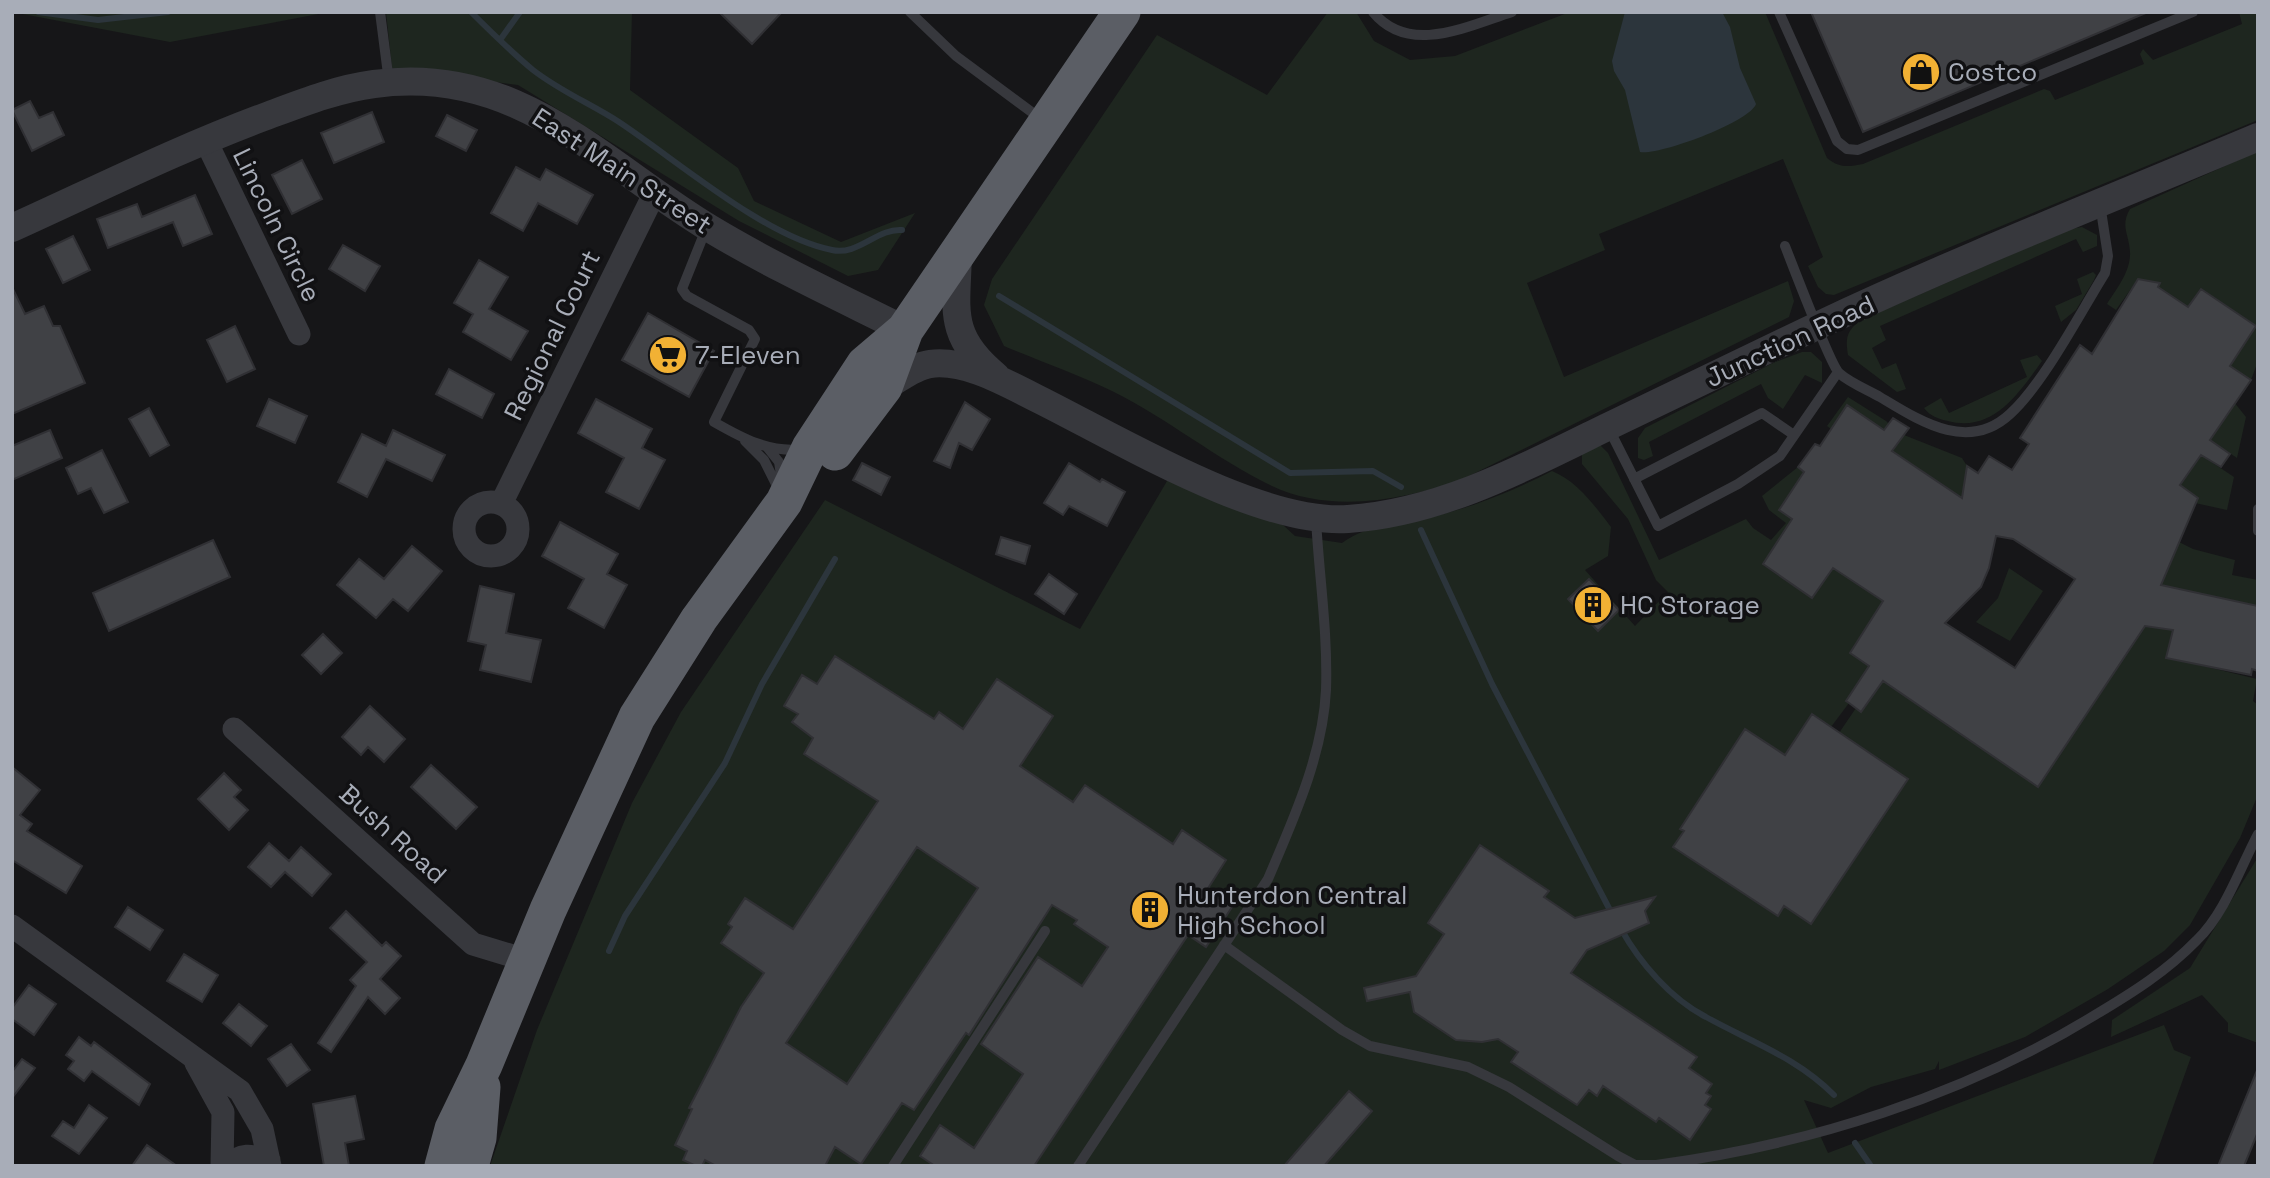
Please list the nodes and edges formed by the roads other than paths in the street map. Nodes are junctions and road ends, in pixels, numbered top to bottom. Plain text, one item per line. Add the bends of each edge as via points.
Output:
1 (380, 12) edge
2 (910, 12) edge
3 (1122, 12) edge
4 (1373, 12) edge
5 (1512, 12) edge
6 (1779, 12) edge
7 (2193, 12) edge
8 (389, 82) junction
9 (1046, 122) junction
10 (2258, 136) edge
11 (206, 141) junction
12 (655, 192) junction
13 (2100, 204) junction
14 (707, 227) junction
15 (12, 228) edge
16 (1785, 246) dead end
17 (958, 252) junction
18 (1819, 325) junction
19 (905, 330) junction
20 (299, 334) dead end
21 (1838, 372) junction
22 (1003, 382) junction
23 (884, 387) junction
24 (1608, 427) junction
25 (1794, 435) junction
26 (743, 439) junction
27 (767, 447) junction
28 (810, 448) junction
29 (1634, 479) junction
30 (784, 502) junction
31 (501, 504) dead end
32 (2258, 509) edge
33 (1316, 518) junction
34 (2258, 531) edge
35 (234, 729) dead end
36 (2258, 834) edge
37 (12, 926) edge
38 (1045, 932) dead end
39 (1224, 945) junction
40 (526, 960) junction
41 (191, 1054) junction
42 (484, 1065) junction
43 (270, 1163) edge
44 (1656, 1165) edge
45 (222, 1166) edge
46 (229, 1166) edge
47 (443, 1166) edge
48 (470, 1166) edge
49 (892, 1166) edge
50 (1078, 1166) edge

1 - 8 lane
2 - 9 lane via 956,56
3 - 9 highway
4 - 5 lane via 1389,28 1427,35
6 - 7 lane via 1837,141 1858,150
8 - 11 street, East Main Street via 316,99
8 - 12 street, East Main Street via 440,82 505,99 566,129
9 - 17 highway
10 - 13 street, Junction Road
11 - 15 street, East Main Street
11 - 20 street, Lincoln Circle
12 - 14 street, East Main Street
12 - 31 street, Regional Court
13 - 18 street, Junction Road
13 - 21 lane via 2108,256 2105,273 2032,388 1999,422 1968,433 1928,426
14 - 19 street, East Main Street
14 - 26 lane via 682,289 753,334 752,349 714,422
16 - 18 lane
17 - 19 highway
17 - 22 street via 960,333 978,361
18 - 21 lane
18 - 24 street, Junction Road
19 - 23 highway
19 - 28 highway via 865,364
21 - 25 lane
22 - 23 street via 934,363
22 - 33 street, Junction Road via 1198,479 1260,504
23 - 30 highway via 828,461
24 - 29 lane
24 - 33 street, Junction Road via 1436,502 1372,516
25 - 29 lane via 1762,413
25 - 29 lane via 1765,468 1658,526
26 - 27 lane
26 - 30 lane via 771,470
27 - 28 lane
27 - 30 lane via 779,462
28 - 30 highway
30 - 40 highway via 728,577 643,708
32 - 34 lane
33 - 39 lane via 1326,692 1315,751 1268,879
35 - 40 street, Bush Road via 473,944
36 - 44 lane via 2200,938 2152,981 2011,1064 1814,1134
37 - 41 street
38 - 49 lane
39 - 44 lane via 1370,1046 1468,1068 1509,1087 1618,1157 1635,1165
39 - 50 lane
40 - 42 highway
41 - 43 street via 240,1091 262,1129
41 - 45 street via 223,1112
42 - 47 highway via 453,1129
42 - 48 highway via 478,1138
43 - 46 street via 247,1155

